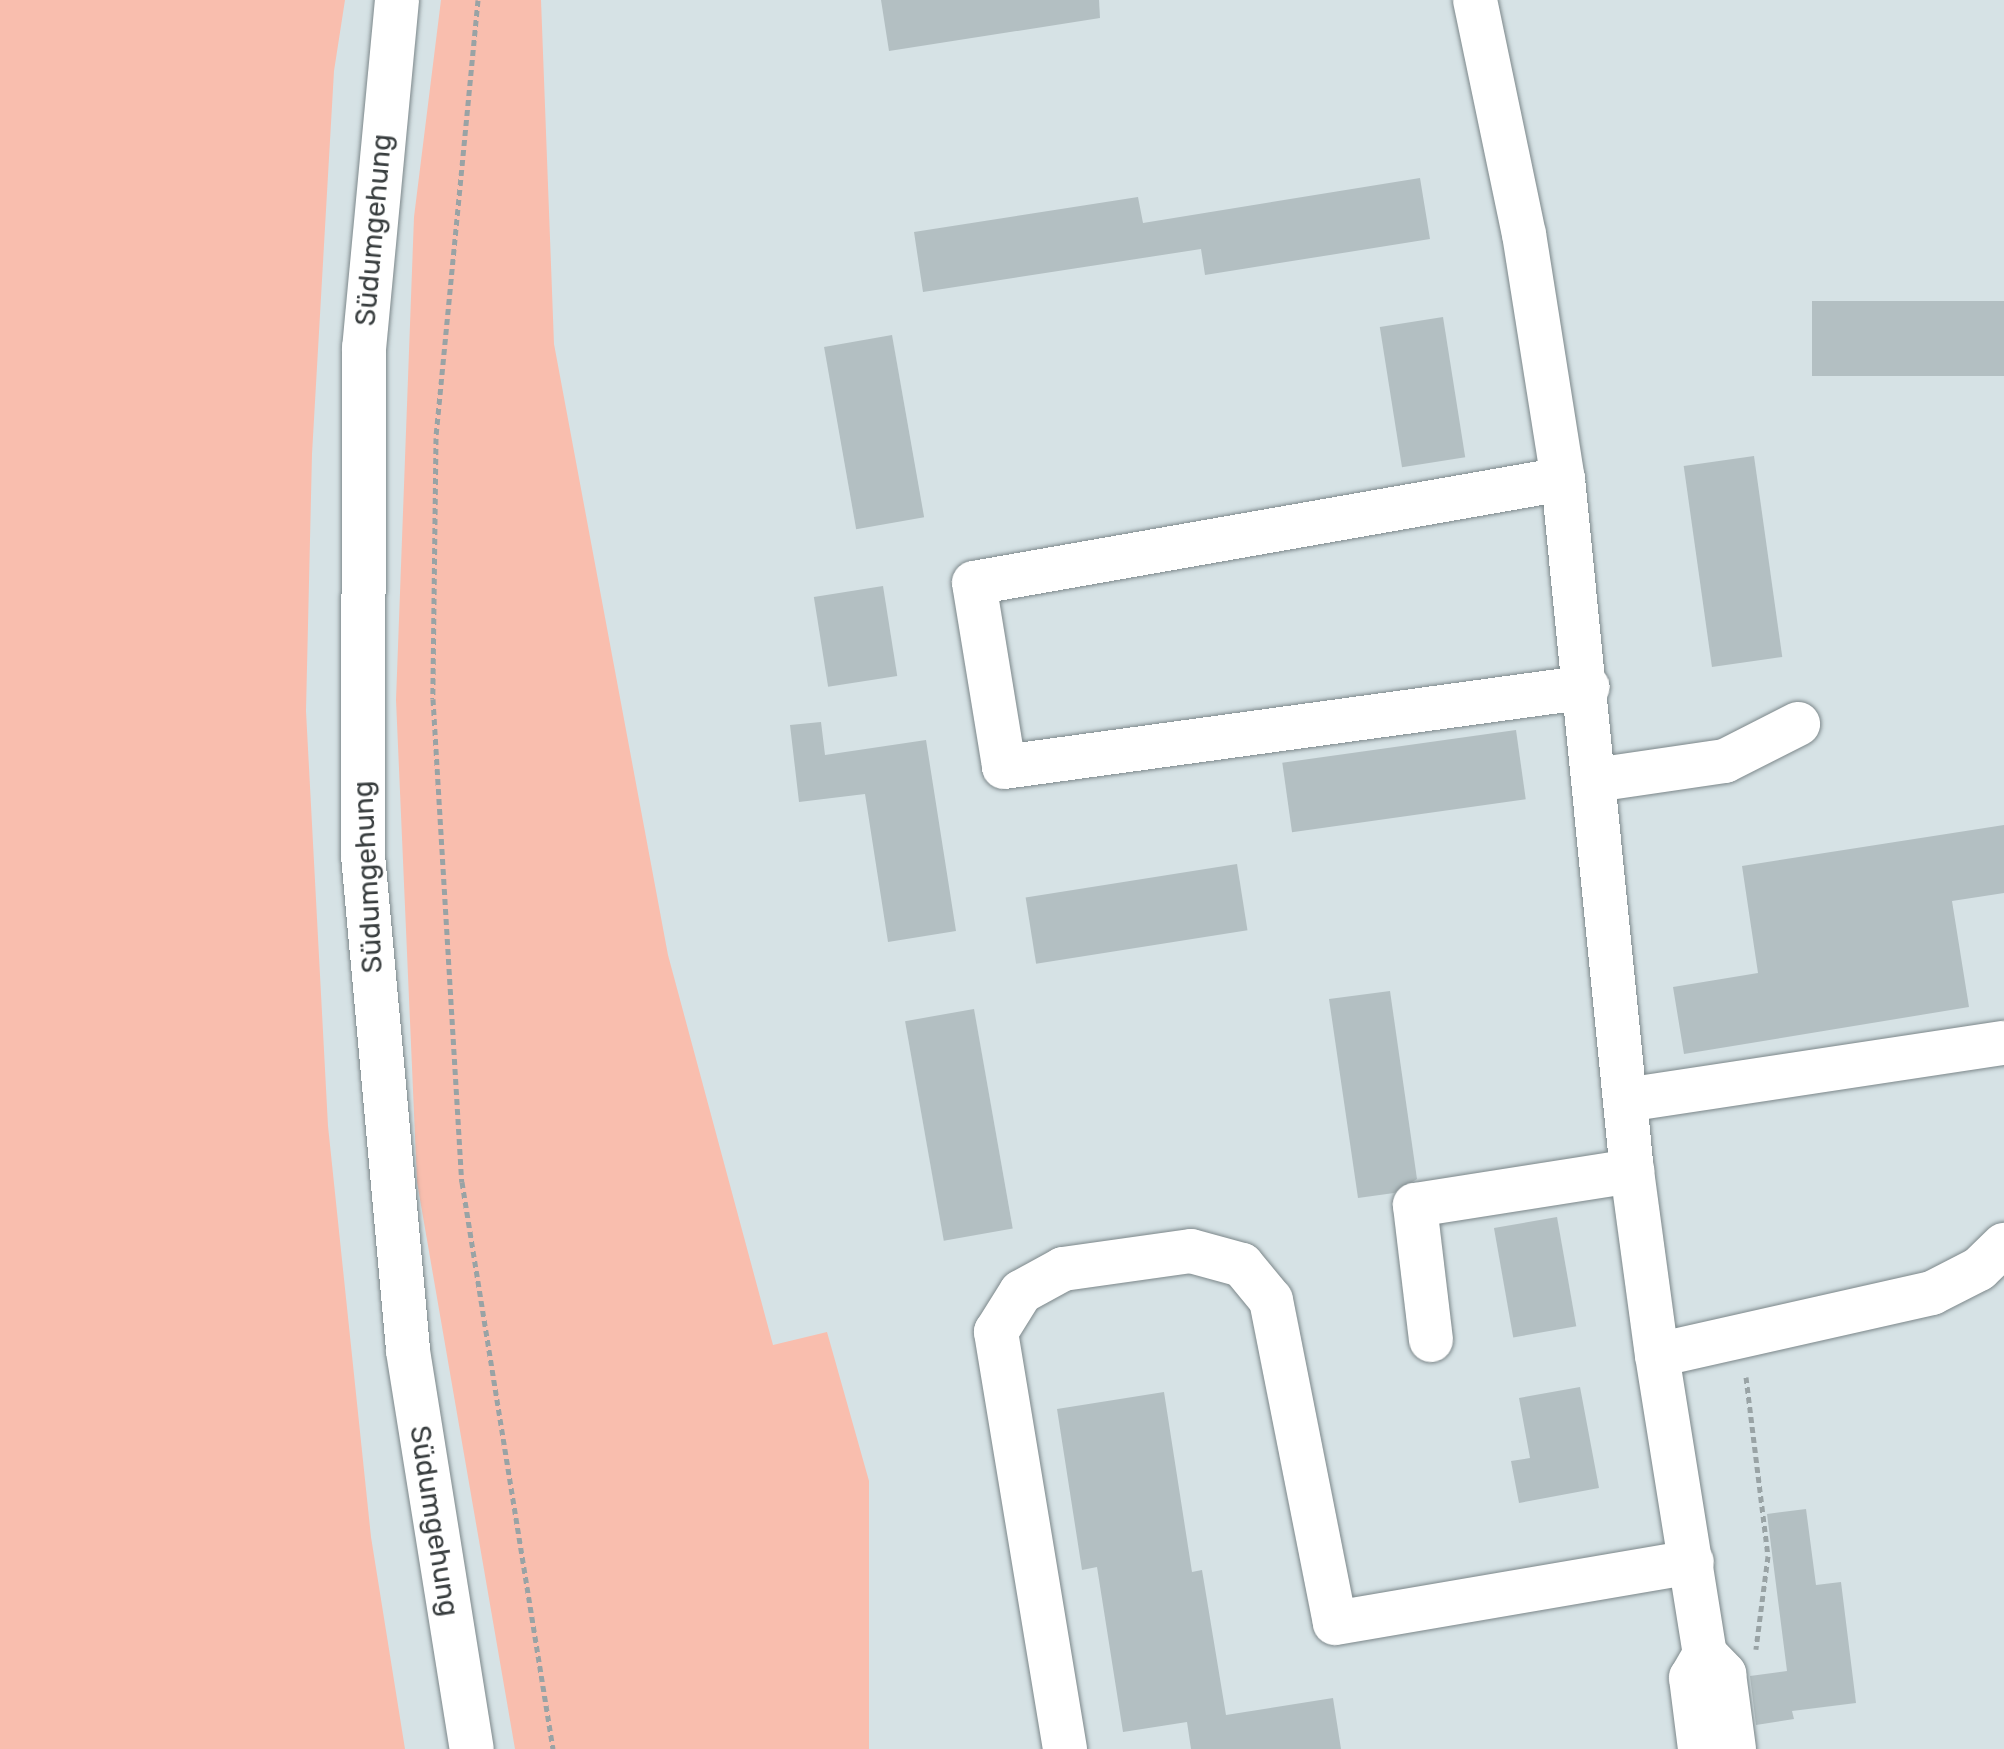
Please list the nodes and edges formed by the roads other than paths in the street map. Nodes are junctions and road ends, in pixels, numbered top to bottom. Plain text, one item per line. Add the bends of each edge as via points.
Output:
1 (397, 0) edge
2 (1475, 0) edge
3 (1563, 479) junction
4 (1588, 687) junction
5 (1798, 724) dead end
6 (1595, 780) junction
7 (2004, 1043) edge
8 (1626, 1100) junction
9 (1632, 1171) junction
10 (2004, 1245) edge
11 (1431, 1340) dead end
12 (1657, 1355) junction
13 (1692, 1562) junction
14 (1705, 1654) junction
15 (472, 1749) edge
16 (1065, 1749) edge
17 (1700, 1749) edge
18 (1734, 1749) edge

1 - 15 main road, Südumgehung via 364,347 363,855 408,1351
2 - 3 main road via 1524,234
3 - 4 main road
3 - 4 main road via 974,583 1004,767
4 - 6 main road
5 - 6 main road via 1725,761
6 - 8 main road
7 - 8 main road
8 - 9 main road
9 - 11 main road via 1415,1205
9 - 12 main road
10 - 12 main road via 1979,1269 1932,1293
12 - 13 main road
13 - 14 main road
13 - 16 main road via 1335,1623 1271,1300 1242,1265 1191,1251 1063,1269 1021,1292 996,1332
14 - 17 main road via 1691,1678
14 - 18 main road via 1724,1674

